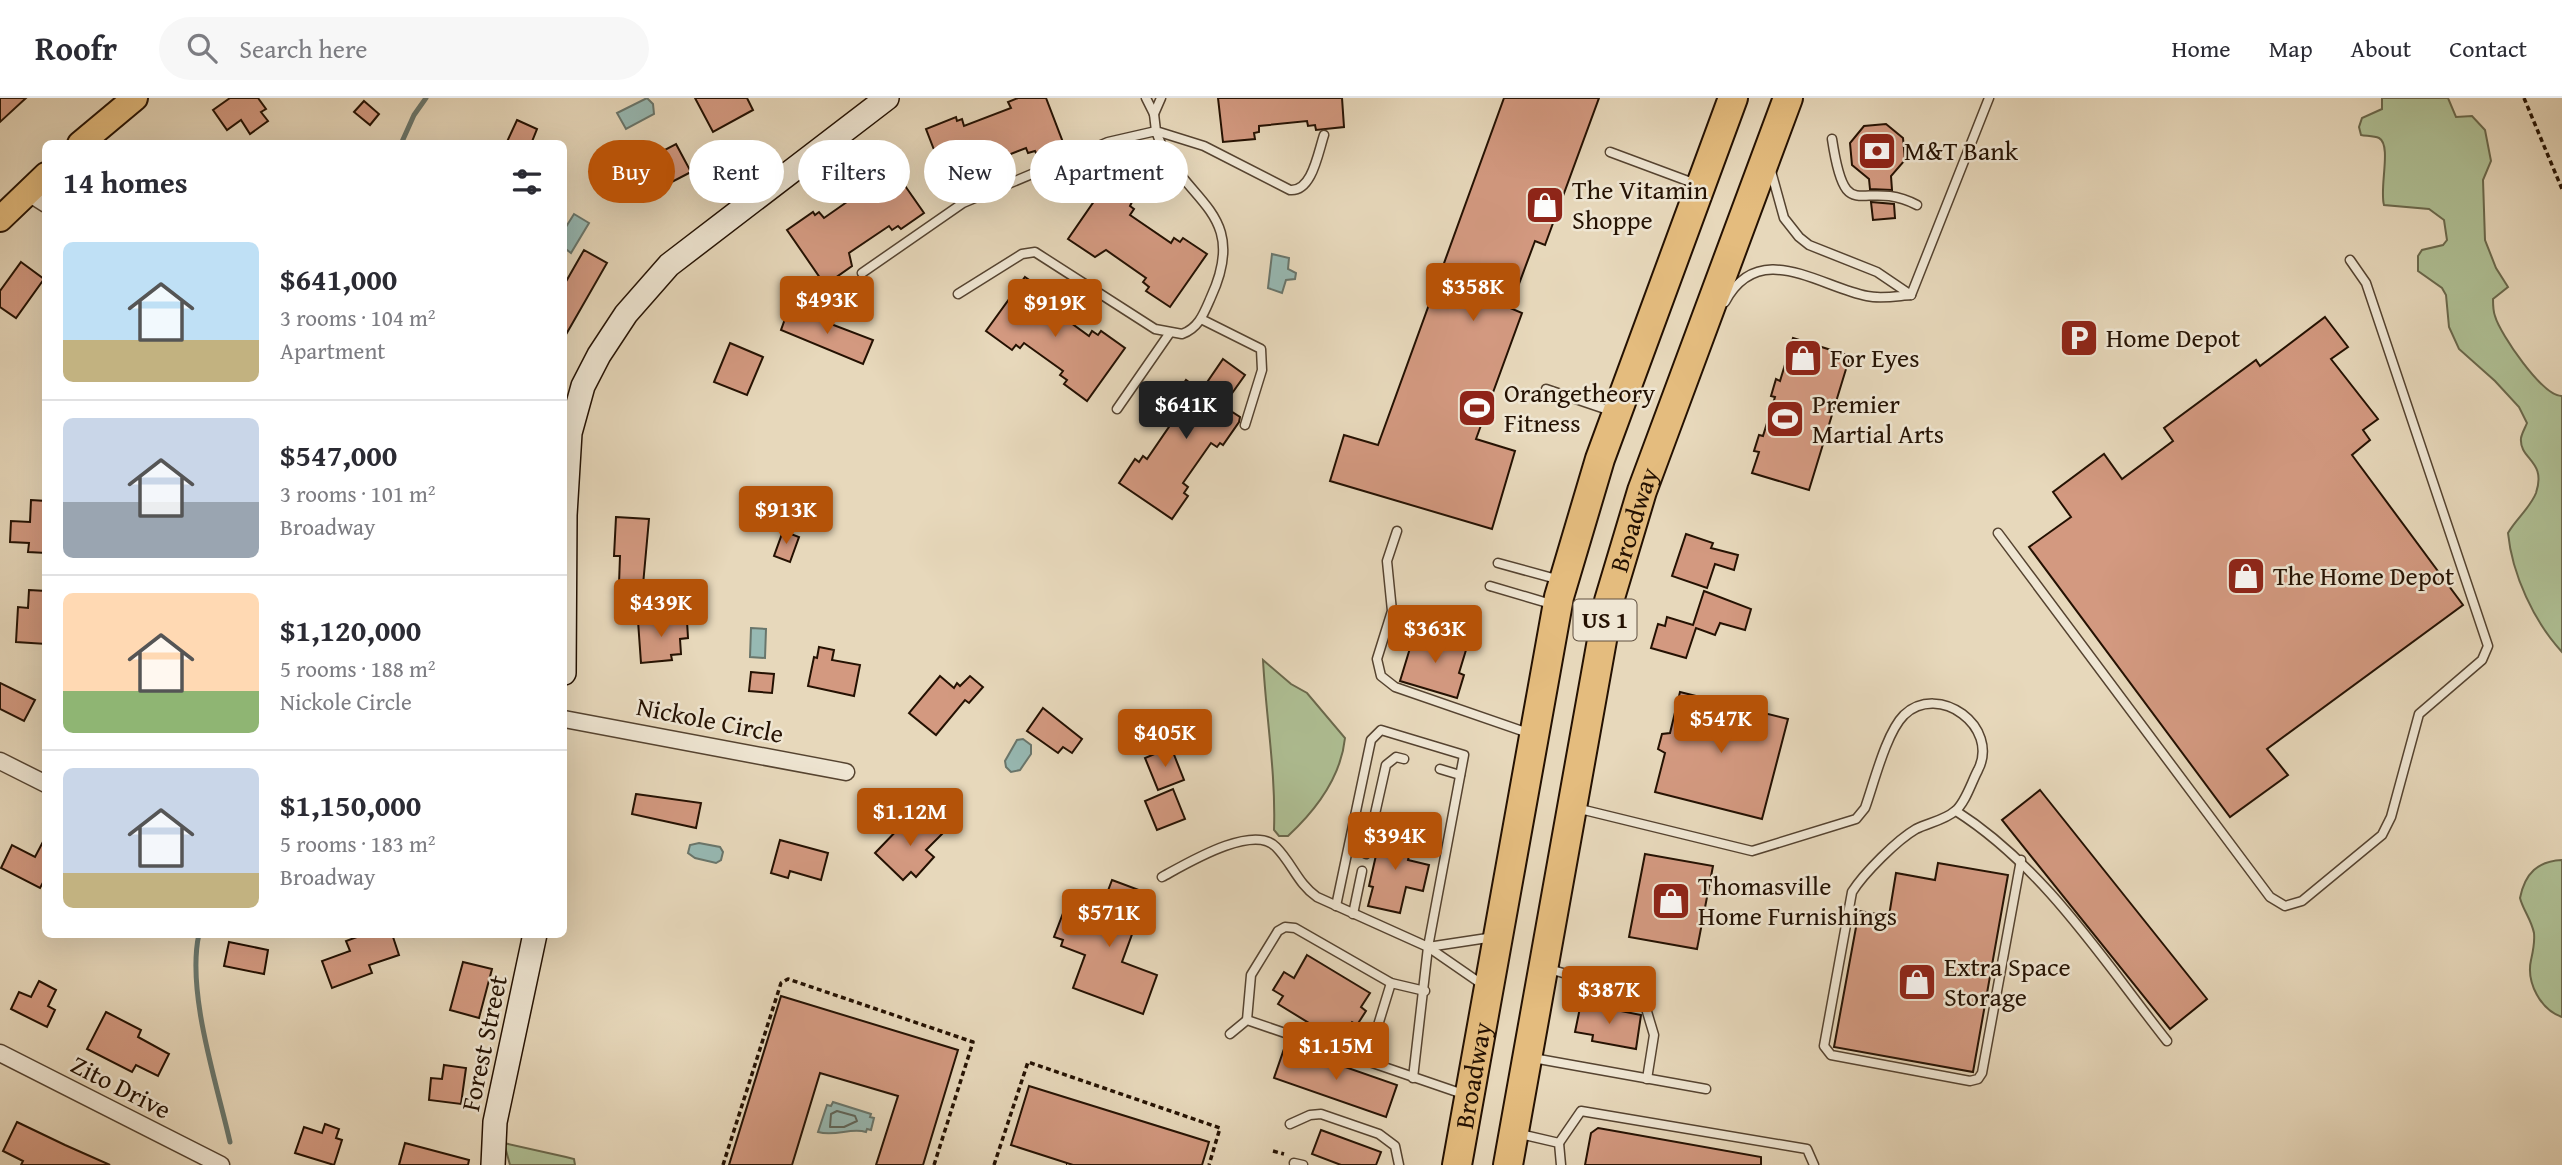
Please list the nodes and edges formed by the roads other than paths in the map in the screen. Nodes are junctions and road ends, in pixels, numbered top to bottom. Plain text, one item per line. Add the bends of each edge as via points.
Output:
1 (135, 98) edge
2 (887, 98) edge
3 (1146, 98) edge
4 (1161, 98) edge
5 (1733, 98) edge
6 (1788, 98) edge
7 (1989, 98) edge
8 (1154, 114) junction
9 (1156, 131) junction
10 (1324, 135) dead end
11 (1832, 139) dead end
12 (85, 140) edge
13 (1610, 152) dead end
14 (1767, 152) junction
15 (1701, 186) junction
16 (36, 198) edge
17 (1917, 205) dead end
18 (0, 219) edge
19 (2350, 260) dead end
20 (862, 273) dead end
21 (958, 294) dead end
22 (1911, 295) junction
23 (1201, 319) junction
24 (1169, 334) junction
25 (1682, 381) junction
26 (1546, 389) dead end
27 (1117, 409) dead end
28 (1617, 413) junction
29 (1245, 425) dead end
30 (567, 474) edge
31 (1396, 531) dead end
32 (1998, 533) dead end
33 (1498, 563) dead end
34 (1490, 586) dead end
35 (1560, 593) junction
36 (567, 720) edge
37 (1532, 734) junction
38 (1404, 759) dead end
39 (0, 761) edge
40 (1440, 769) dead end
41 (846, 772) dead end
42 (1460, 775) junction
43 (42, 782) edge
44 (1571, 806) junction
45 (1956, 811) junction
46 (1366, 854) dead end
47 (2021, 860) junction
48 (1363, 871) dead end
49 (1162, 877) dead end
50 (1336, 906) junction
51 (1353, 914) junction
52 (1497, 936) junction
53 (535, 938) edge
54 (1428, 947) junction
55 (1543, 967) junction
56 (1391, 983) junction
57 (1488, 988) junction
58 (1425, 991) junction
59 (1247, 1020) junction
60 (1230, 1034) dead end
61 (2167, 1041) dead end
62 (0, 1053) edge
63 (1527, 1057) junction
64 (1367, 1061) junction
65 (1413, 1078) junction
66 (1647, 1079) junction
67 (1706, 1089) dead end
68 (1469, 1096) junction
69 (1290, 1124) dead end
70 (1514, 1132) junction
71 (1559, 1143) junction
72 (220, 1165) edge
73 (493, 1165) edge
74 (1399, 1165) edge
75 (1457, 1165) edge
76 (1508, 1165) edge
77 (1561, 1165) edge
78 (1814, 1165) edge

1 - 12 main road
2 - 30 street via 669,265 626,314 594,363 577,404
3 - 8 lane
4 - 8 lane
5 - 15 highway, Broadway / US 1
6 - 14 highway, Broadway / US 1
7 - 22 lane
8 - 9 lane
9 - 10 lane via 1204,146 1293,191 1306,184
9 - 20 lane via 1108,142 963,204
9 - 23 lane via 1168,162 1222,230 1218,281
11 - 17 lane via 1838,179 1847,192 1861,197 1897,196
13 - 15 lane
14 - 22 lane via 1781,211 1799,237 1877,272
14 - 25 highway, Broadway / US 1
15 - 28 highway, Broadway / US 1
16 - 18 main road
19 - 32 lane via 2366,283 2488,646 2482,660 2419,714 2386,830 2302,901 2285,905 2270,897
21 - 24 lane via 1022,254 1035,252
22 - 25 lane via 1869,297 1796,271 1757,273 1745,278 1728,296
23 - 24 lane via 1186,332
23 - 29 lane via 1261,349 1262,370
24 - 27 lane
25 - 44 highway, Broadway / US 1 via 1609,601
26 - 28 lane
28 - 35 highway, Broadway / US 1
31 - 37 lane via 1387,561 1392,611 1377,659 1381,676 1395,687
33 - 35 lane
34 - 35 lane
35 - 37 highway, Broadway / US 1
36 - 41 street, Nickole Circle
37 - 52 highway, Broadway / US 1
38 - 46 lane via 1396,757 1386,765
39 - 43 street
40 - 42 lane
42 - 50 lane via 1464,755 1381,730 1371,740
42 - 54 lane
44 - 45 lane via 1752,851 1856,819 1865,808 1897,724 1914,708 1936,703 1967,717 1983,744 1982,762
44 - 55 highway, Broadway / US 1
45 - 47 lane
45 - 47 lane via 1913,831 1852,892 1824,1043 1829,1054 1972,1081 1979,1078
47 - 61 lane
48 - 51 lane
49 - 50 lane via 1239,841 1261,839 1274,845 1306,890
50 - 51 lane
51 - 54 lane
52 - 54 lane
52 - 57 highway, Broadway / US 1
53 - 73 street, Forest Street via 495,1122
54 - 57 lane
54 - 58 lane
55 - 63 highway, Broadway / US 1
55 - 66 lane via 1626,992 1645,1005 1654,1035
56 - 58 lane
56 - 59 lane via 1295,928 1285,927 1251,975
56 - 64 lane
57 - 68 highway, Broadway / US 1
58 - 65 lane
59 - 60 lane
59 - 64 lane
62 - 72 street, Zito Drive
63 - 66 lane
63 - 70 highway, Broadway / US 1
64 - 65 lane
65 - 68 lane
66 - 67 lane
68 - 75 highway, Broadway / US 1
69 - 74 lane via 1321,1115 1379,1134 1395,1146
70 - 71 lane
70 - 76 highway, Broadway / US 1
71 - 77 lane
71 - 78 lane via 1581,1111 1807,1149

